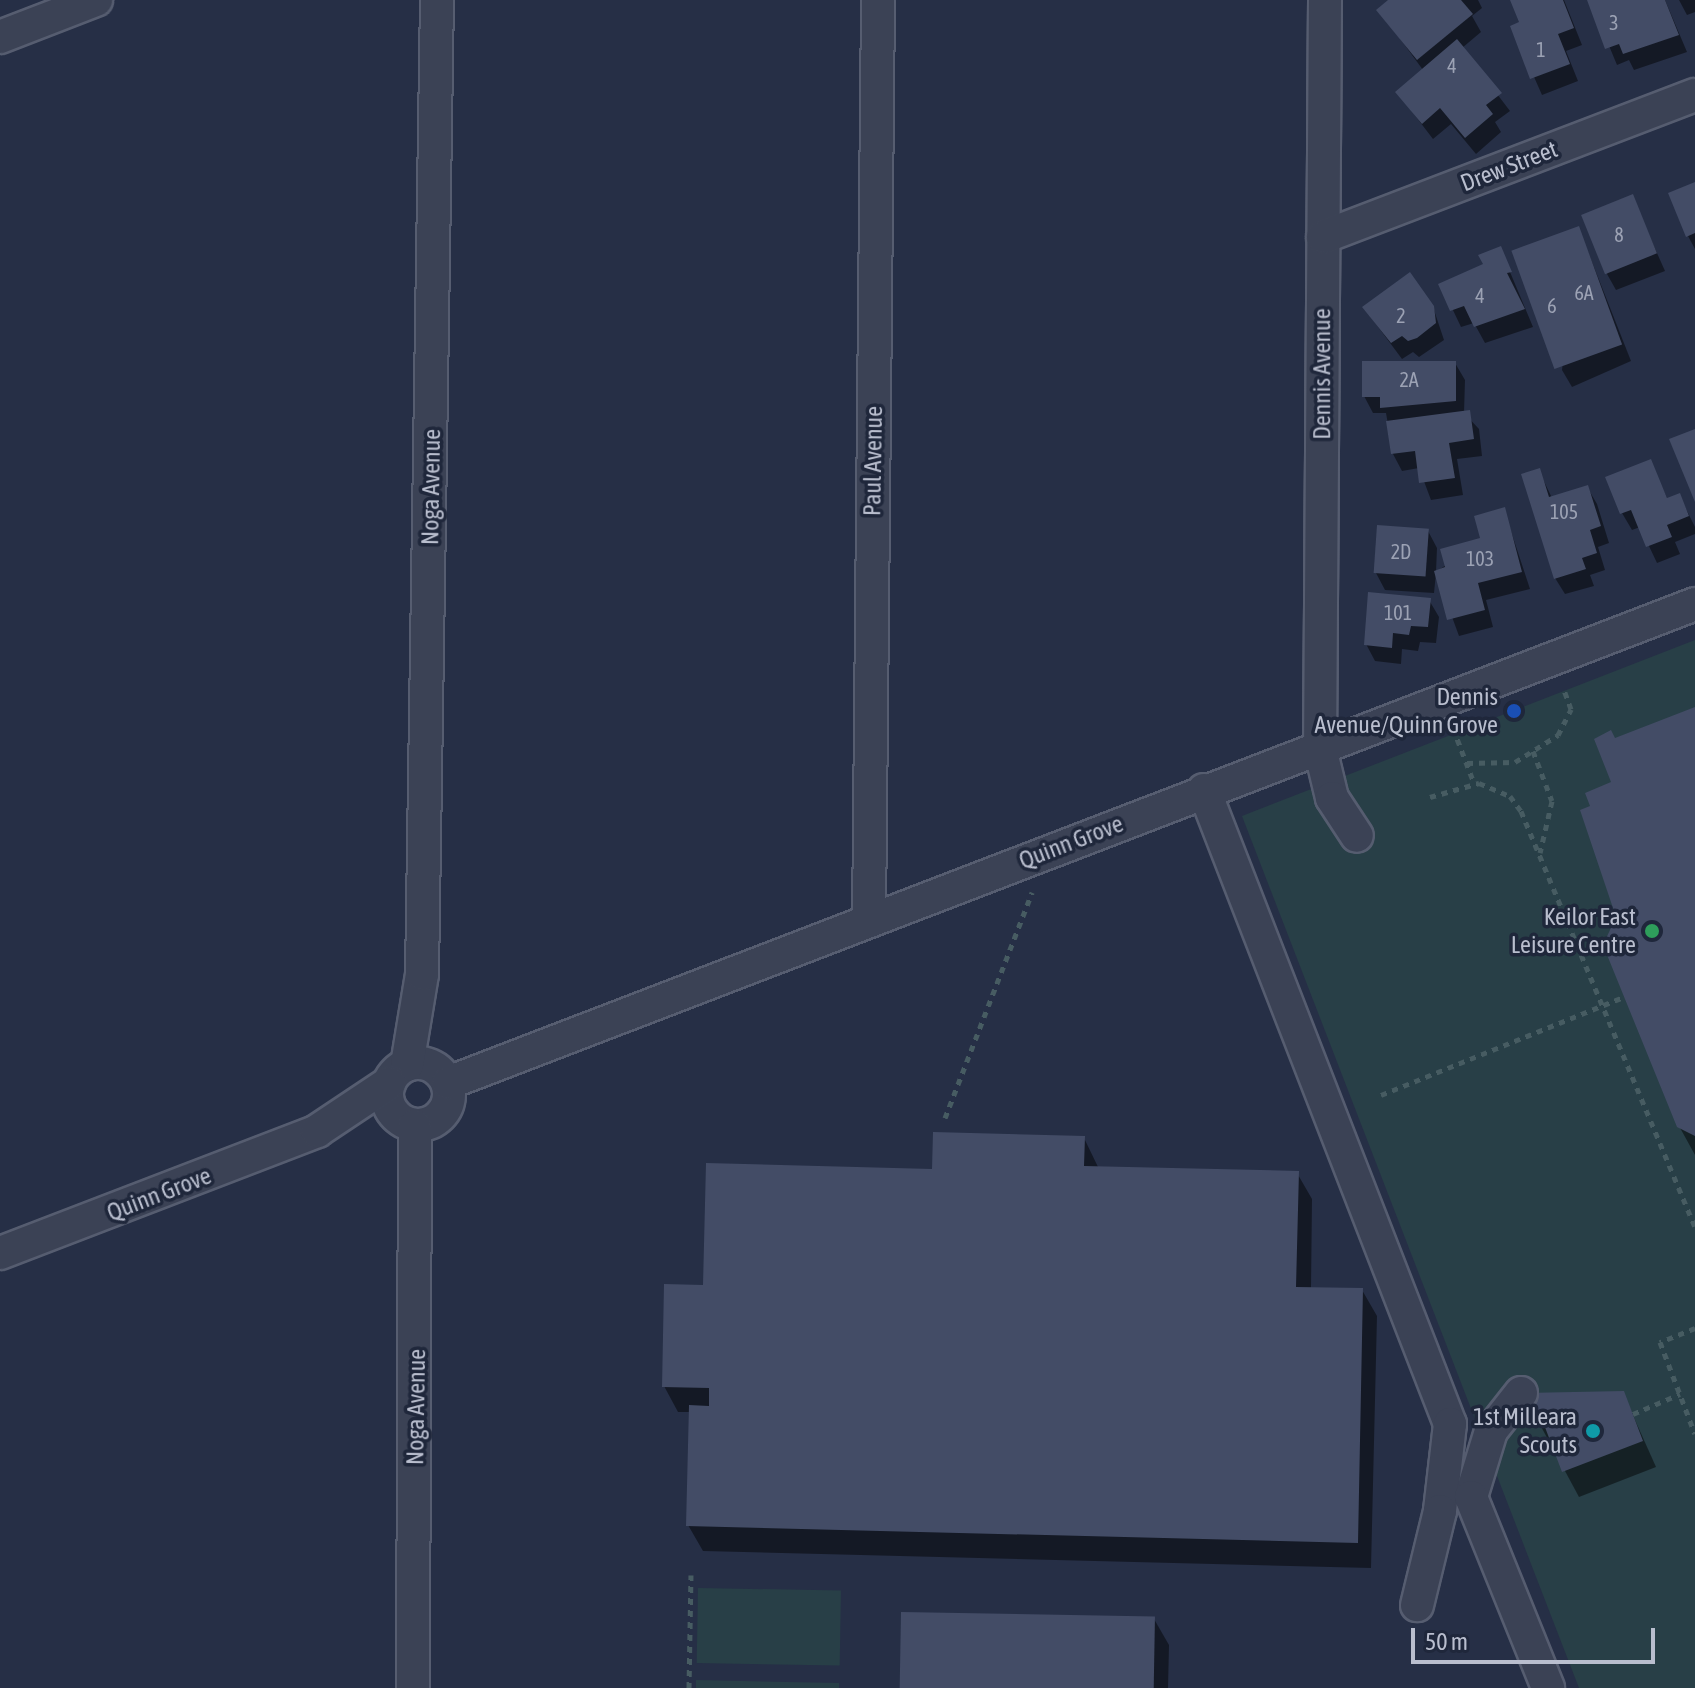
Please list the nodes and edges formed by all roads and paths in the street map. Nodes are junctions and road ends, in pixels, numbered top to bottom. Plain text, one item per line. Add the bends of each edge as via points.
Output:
1 (96, 0) edge
2 (437, 0) edge
3 (878, 0) edge
4 (1325, 0) edge
5 (0, 37) edge
6 (1695, 95) edge
7 (1323, 237) junction
8 (1695, 604) edge
9 (1563, 686) dead end
10 (1453, 728) dead end
11 (1320, 748) junction
12 (1533, 751) junction
13 (1467, 763) junction
14 (1474, 783) junction
15 (1204, 790) junction
16 (1430, 797) dead end
17 (1357, 836) dead end
18 (1539, 856) junction
19 (1033, 891) dead end
20 (869, 921) junction
21 (1624, 997) dead end
22 (1606, 1004) junction
23 (420, 1075) junction
24 (1381, 1095) dead end
25 (945, 1118) dead end
26 (407, 1123) junction
27 (317, 1131) junction
28 (1695, 1226) edge
29 (0, 1253) edge
30 (1695, 1328) edge
31 (1521, 1393) dead end
32 (1680, 1394) junction
33 (1633, 1414) dead end
34 (1695, 1434) edge
35 (691, 1575) dead end
36 (1417, 1605) dead end
37 (413, 1688) edge
38 (689, 1688) edge
39 (1548, 1688) edge

1 - 5 street
2 - 23 street, Noga Avenue
3 - 20 street, Paul Avenue
4 - 7 street, Dennis Avenue
6 - 7 street, Drew Street
7 - 11 street, Dennis Avenue
8 - 11 street, Quinn Grove
9 - 12 path via 1571,709 1558,735
10 - 13 path
11 - 15 street, Quinn Grove
11 - 17 street, Dennis Avenue via 1332,798
12 - 13 path via 1515,762
12 - 18 path via 1552,801
13 - 14 path
14 - 16 path
14 - 18 path via 1510,796
15 - 20 street, Quinn Grove
15 - 36 street via 1450,1424 1440,1511
18 - 22 path via 1581,962 1594,976
19 - 25 path
20 - 23 street, Quinn Grove
21 - 22 path
22 - 24 path
22 - 28 path
23 - 26 street, Noga Avenue via 388,1103
23 - 26 street via 444,1113
23 - 27 street, Quinn Grove
26 - 27 street, Quinn Grove
26 - 37 street, Noga Avenue
27 - 29 street, Quinn Grove
30 - 32 path via 1660,1342
31 - 39 street via 1491,1431 1471,1497
32 - 33 path
32 - 34 path
35 - 38 path

